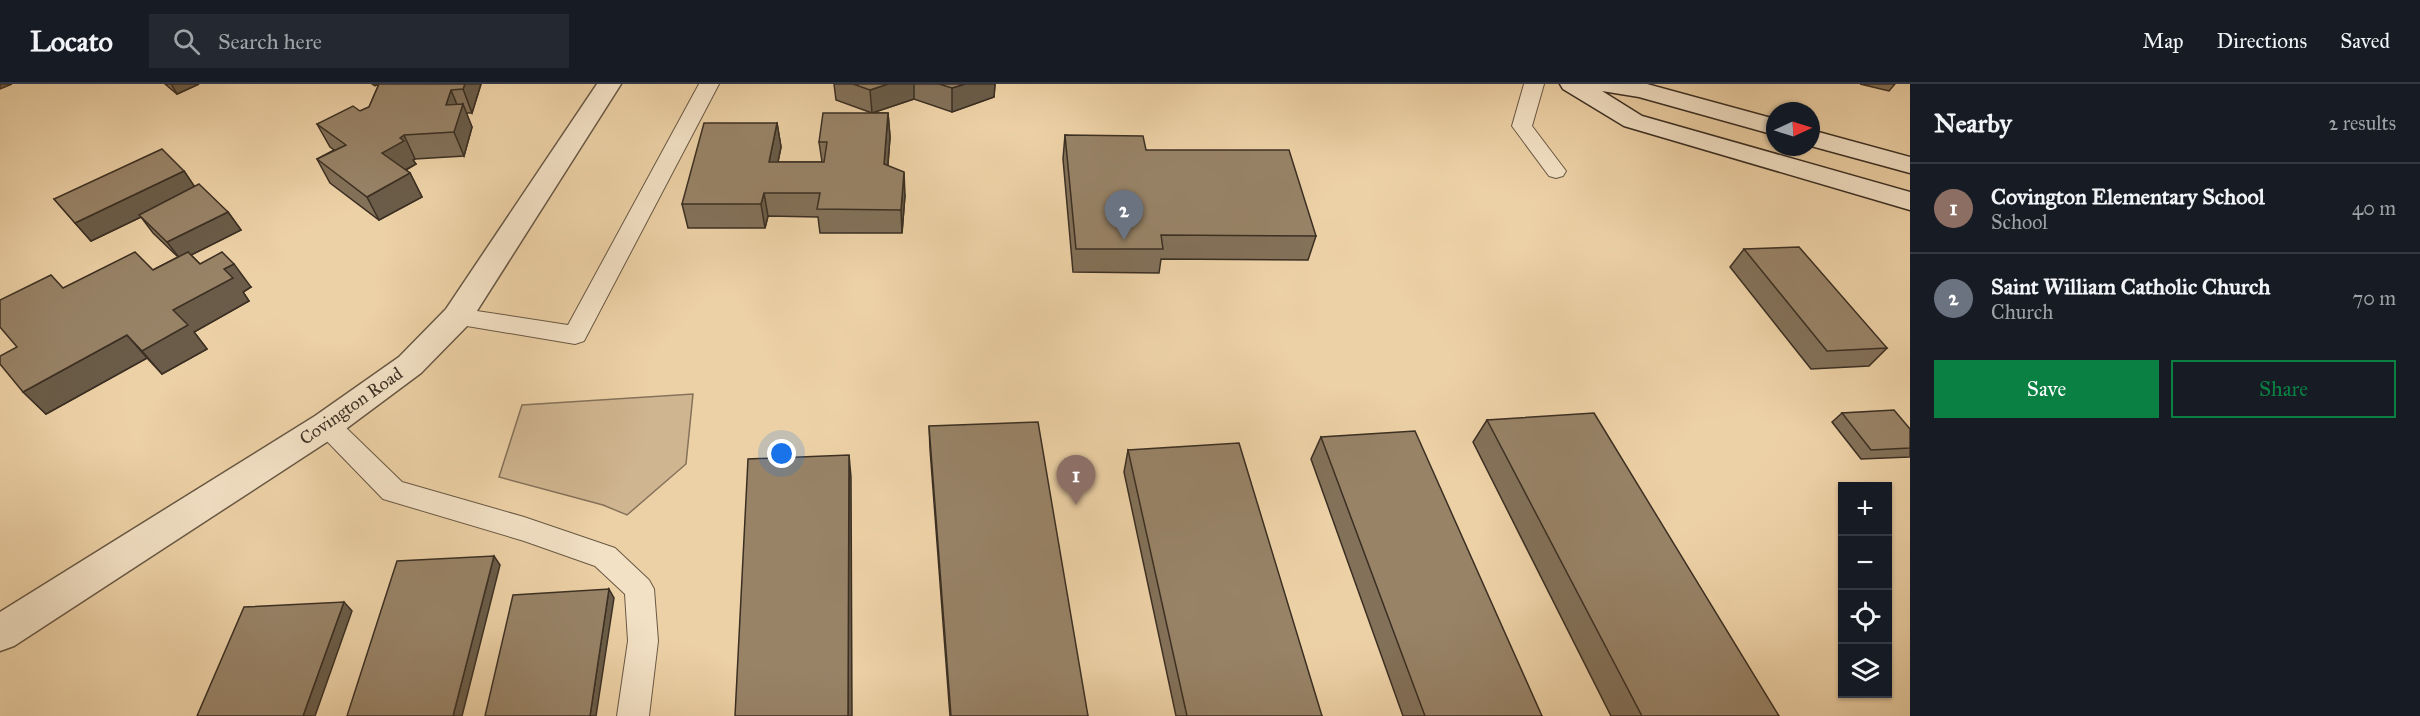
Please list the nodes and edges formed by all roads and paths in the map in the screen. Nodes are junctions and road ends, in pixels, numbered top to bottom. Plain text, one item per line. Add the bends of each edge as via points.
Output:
1 (609, 84) edge
2 (709, 84) edge
3 (1534, 84) edge
4 (1572, 84) edge
5 (1602, 84) edge
6 (1766, 125) edge
7 (1820, 140) edge
8 (1910, 165) edge
9 (1556, 171) dead end
10 (1910, 201) edge
11 (457, 317) junction
12 (327, 425) junction
13 (0, 633) edge
14 (633, 716) edge

1 - 11 street, Covington Road
2 - 11 lane via 575,335
3 - 9 lane via 1522,126
4 - 10 street via 1633,121
5 - 6 street via 1641,90
7 - 8 street
11 - 12 street, Covington Road via 410,365
12 - 13 street, Covington Road
12 - 14 lane via 393,490 605,557 639,589 643,640

